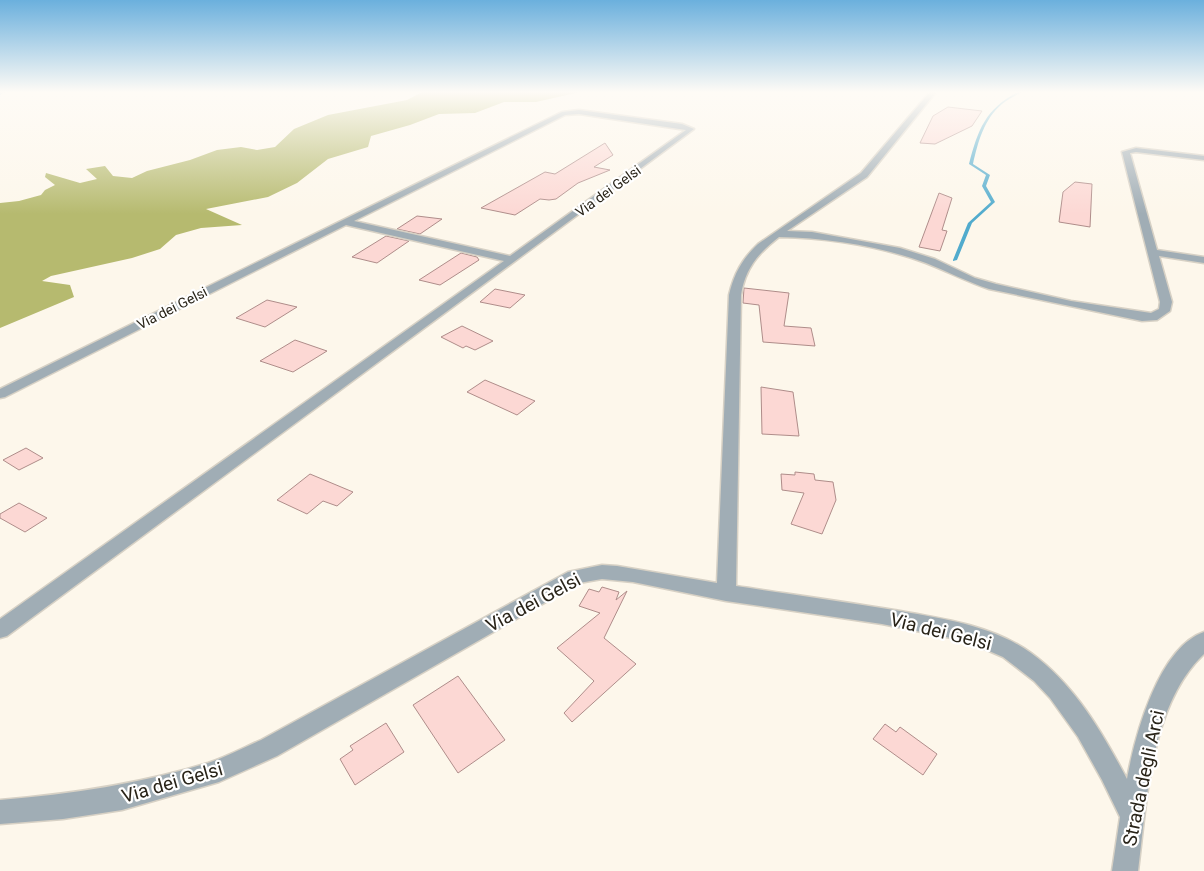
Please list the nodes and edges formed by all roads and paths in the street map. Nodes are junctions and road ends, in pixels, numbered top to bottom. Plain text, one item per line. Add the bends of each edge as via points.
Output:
1 (523, 133) edge
2 (685, 133) edge
3 (899, 133) edge
4 (1204, 158) edge
5 (345, 222) junction
6 (777, 234) junction
7 (1153, 252) junction
8 (512, 260) junction
9 (1204, 260) edge
10 (0, 394) edge
11 (726, 593) junction
12 (0, 630) edge
13 (1204, 642) edge
14 (0, 812) edge
15 (1132, 815) junction
16 (1125, 871) edge

1 - 5 street, Via dei Gelsi
2 - 8 street, Via dei Gelsi
3 - 6 street via 853,184
4 - 7 street via 1136,150 1126,152
5 - 8 street
5 - 10 street, Via dei Gelsi
6 - 7 street via 819,236 900,251 1007,291 1147,317 1162,313 1166,307
6 - 11 street via 748,259 736,288
7 - 9 street
8 - 12 street, Via dei Gelsi
11 - 14 street, Via dei Gelsi via 610,573 583,574 269,748 211,774 122,798
11 - 15 street, Via dei Gelsi via 915,622 978,637 1014,653 1043,675 1070,708 1096,746
13 - 15 street, Strada degli Arci via 1176,670 1158,704
15 - 16 street, Strada degli Arci

